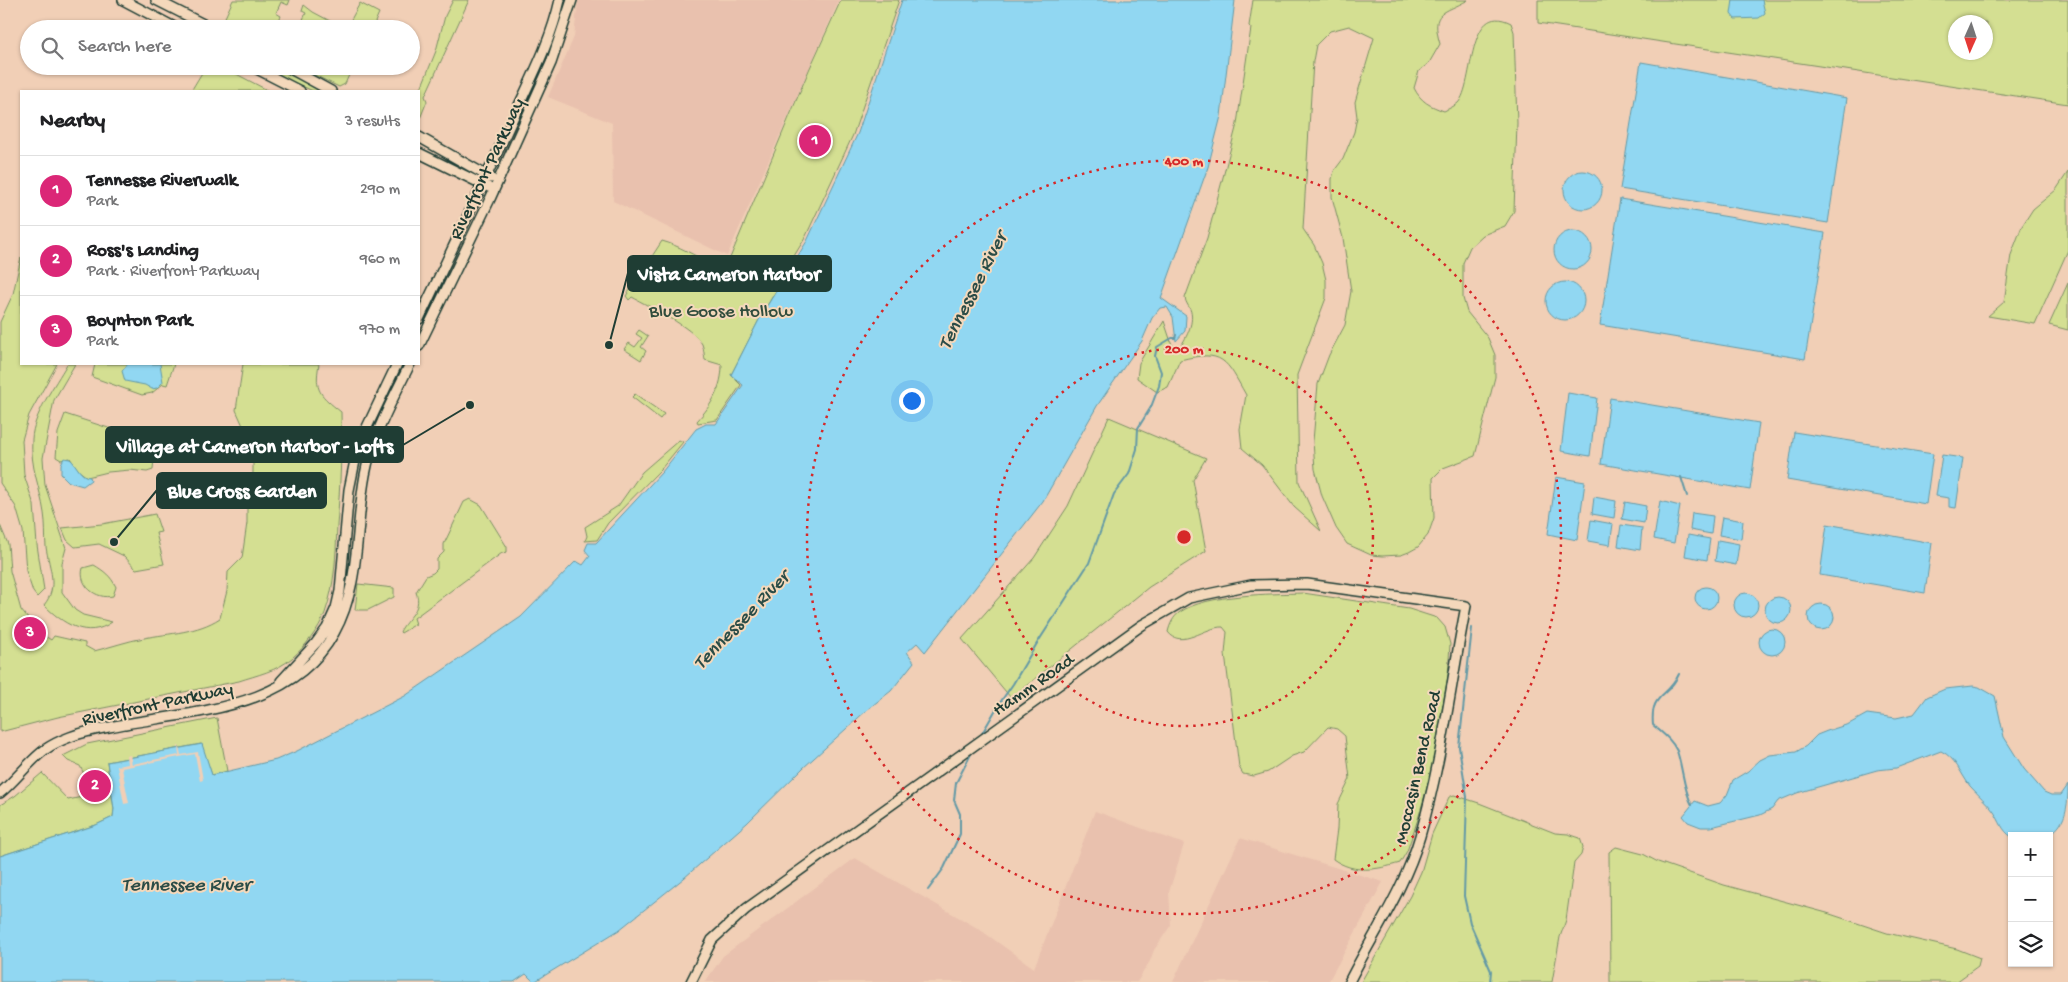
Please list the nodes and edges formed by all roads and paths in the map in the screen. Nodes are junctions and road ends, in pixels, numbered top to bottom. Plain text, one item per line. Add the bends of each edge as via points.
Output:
1 (123, 0) edge
2 (156, 0) edge
3 (560, 0) edge
4 (572, 0) edge
5 (161, 20) edge
6 (195, 20) edge
7 (269, 75) edge
8 (302, 75) edge
9 (298, 90) edge
10 (329, 90) edge
11 (420, 138) edge
12 (420, 154) edge
13 (488, 175) junction
14 (483, 185) junction
15 (495, 186) junction
16 (420, 317) edge
17 (420, 344) edge
18 (397, 365) edge
19 (410, 365) edge
20 (1466, 606) joint
21 (251, 700) junction
22 (0, 793) edge
23 (691, 982) edge
24 (1349, 982) edge

1 - 5 main road
2 - 6 main road
3 - 13 main road, Riverfront Parkway via 549,37
4 - 15 main road, Riverfront Parkway via 550,63
7 - 9 main road
8 - 10 main road
11 - 13 main road
12 - 14 main road
13 - 14 main road, Riverfront Parkway
13 - 15 main road
14 - 15 main road
14 - 16 main road, Riverfront Parkway
15 - 17 main road, Riverfront Parkway
18 - 21 main road, Riverfront Parkway via 358,446 349,490 336,608 327,628 299,664 282,681
19 - 21 main road, Riverfront Parkway via 372,445 361,496 350,593 335,632 324,649 299,674
20 - 23 main road, Hamm Road via 1307,584 1251,585 1189,598 1142,625 746,909 712,940
20 - 24 main road, Moccasin Bend Road via 1420,837 1403,880
21 - 22 main road, Riverfront Parkway via 70,737 45,749

